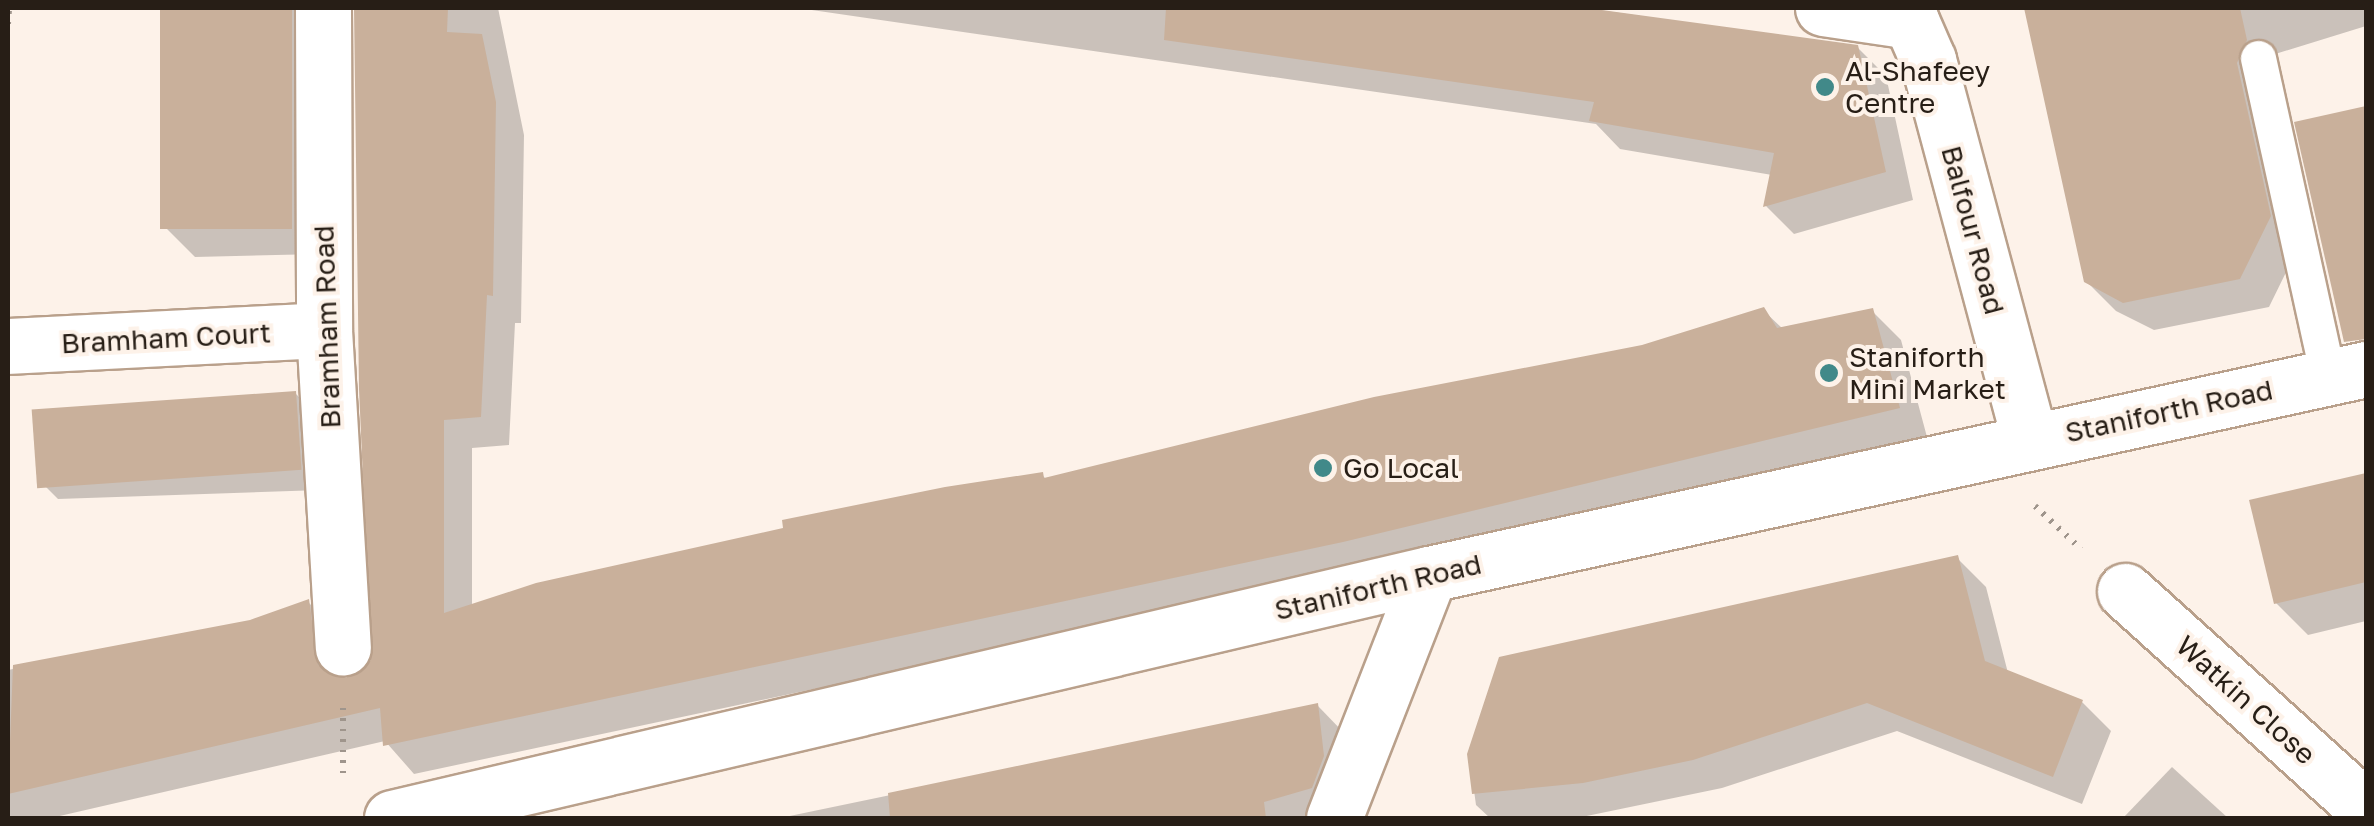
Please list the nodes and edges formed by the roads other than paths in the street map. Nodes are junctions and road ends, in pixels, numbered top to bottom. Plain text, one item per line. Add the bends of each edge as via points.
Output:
1 (322, 8) edge
2 (1824, 8) edge
3 (2258, 58) dead end
4 (324, 330) junction
5 (8, 346) edge
6 (2347, 373) edge
7 (2004, 447) junction
8 (1430, 574) junction
9 (2125, 591) road end
10 (343, 647) road end
11 (2366, 809) edge
12 (392, 818) edge
13 (1334, 818) edge

1 - 4 street, Bramham Road
2 - 7 street, Balfour Road via 1911,21 1928,60
3 - 6 lane
4 - 5 street, Bramham Court
4 - 10 street, Bramham Road
6 - 7 street, Staniforth Road
7 - 8 street, Staniforth Road
8 - 12 street, Staniforth Road
8 - 13 street
9 - 11 street, Watkin Close

